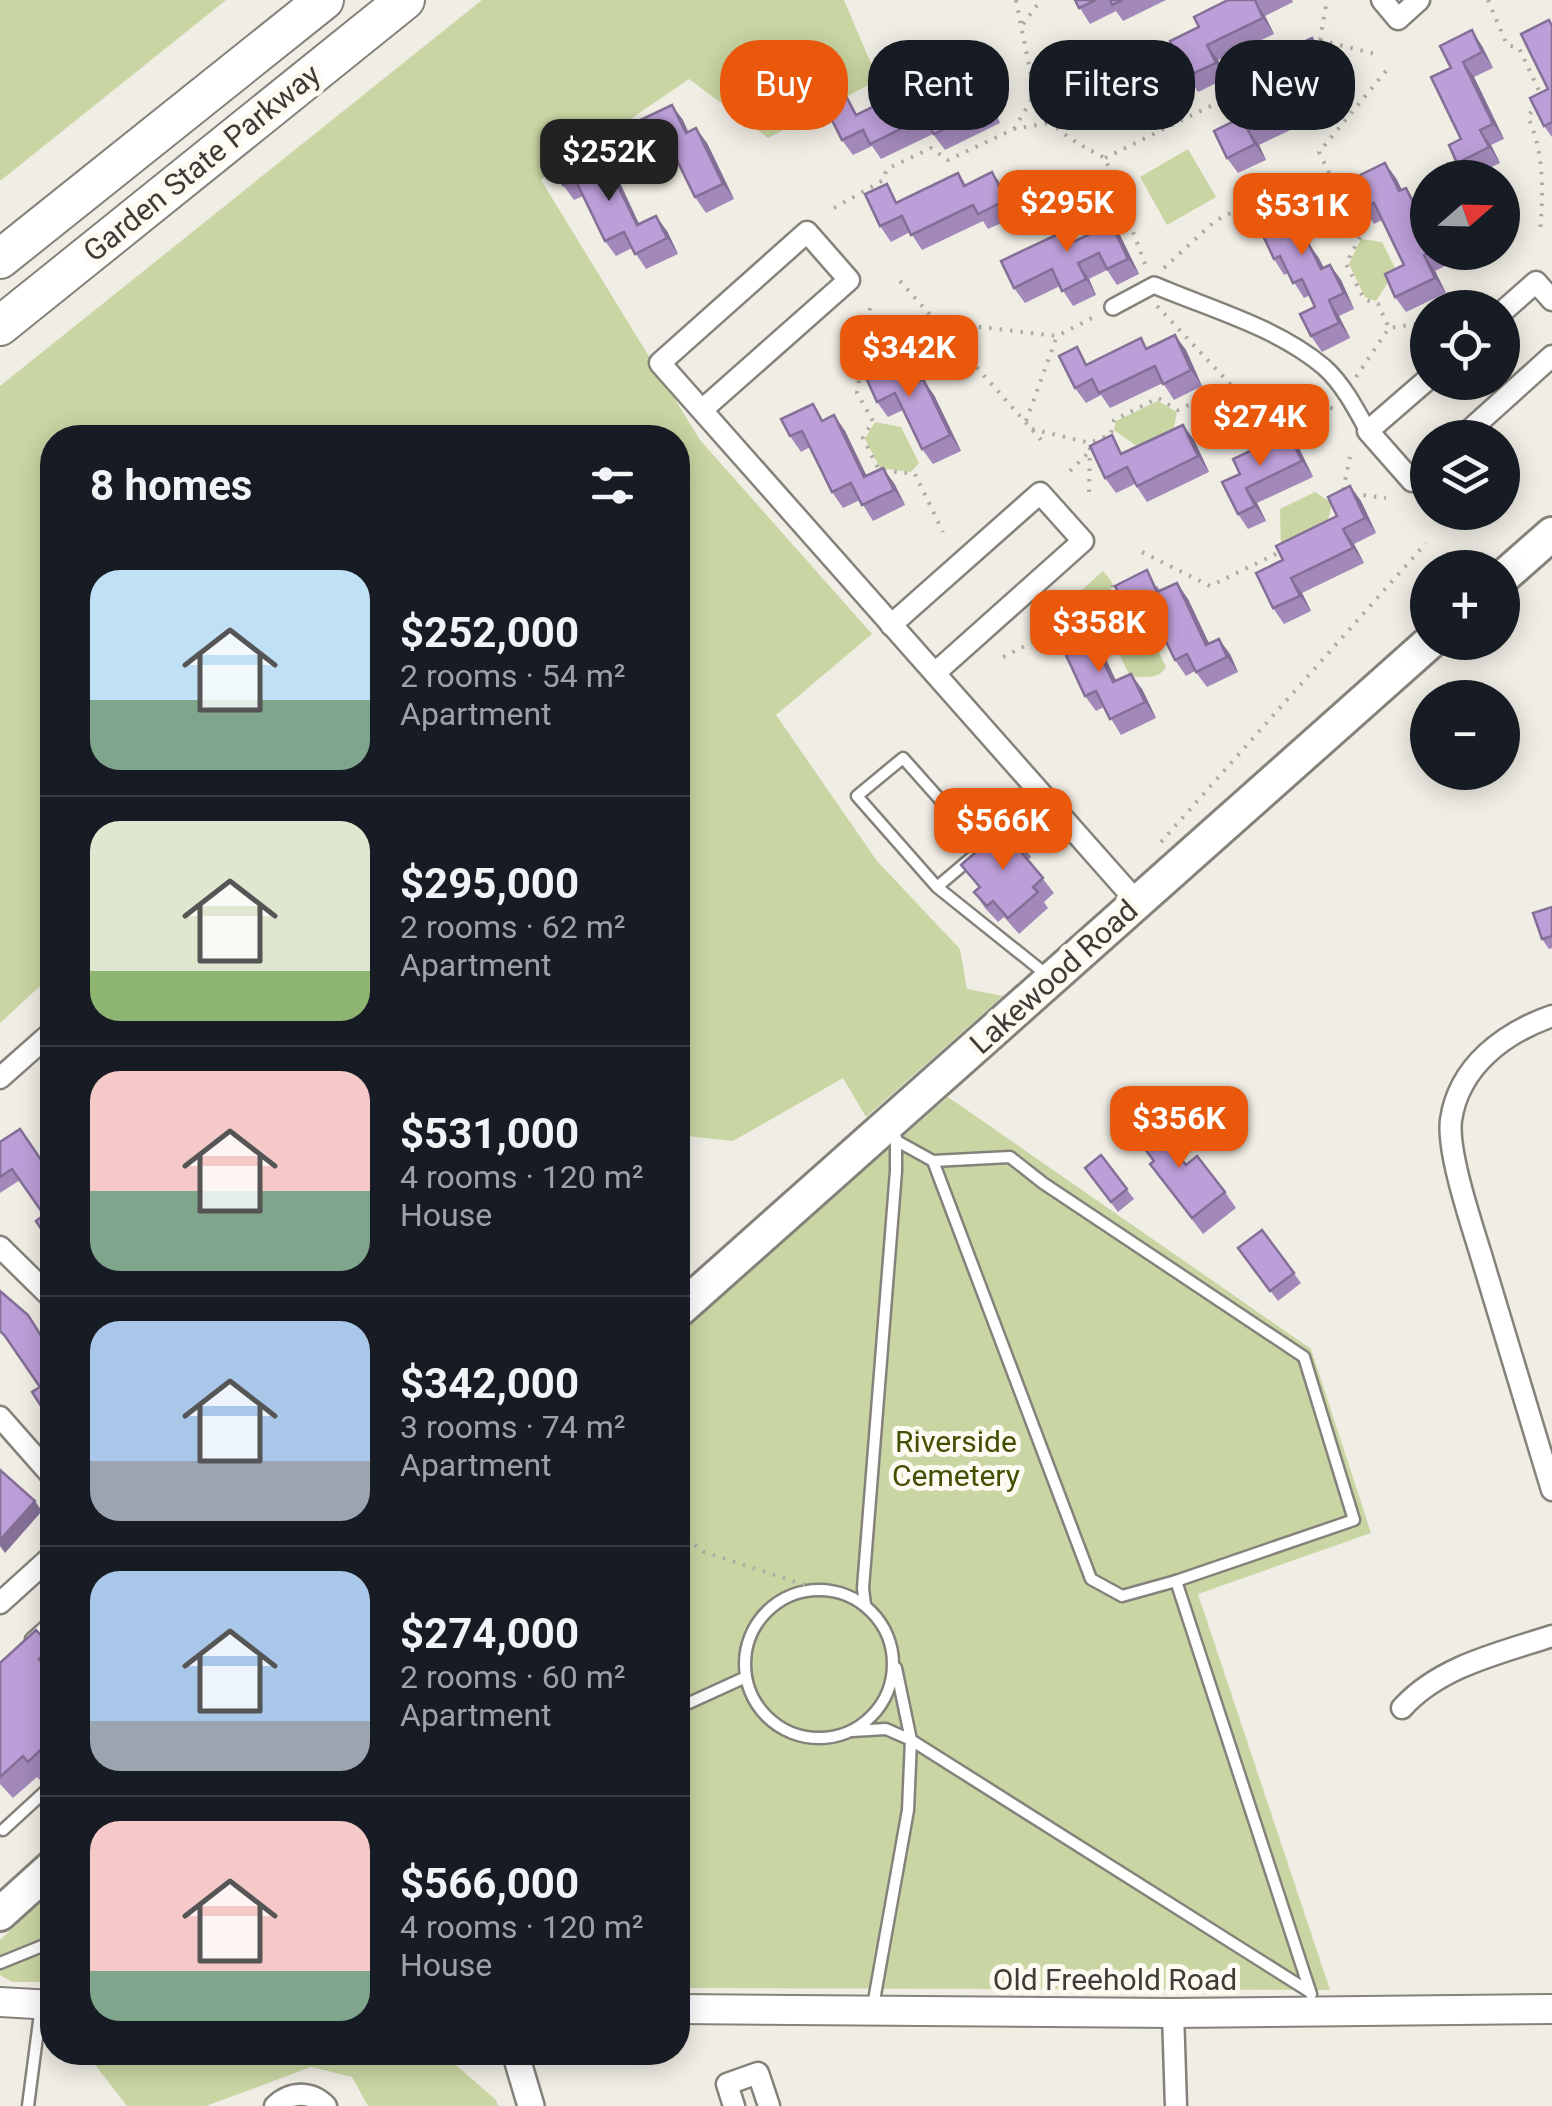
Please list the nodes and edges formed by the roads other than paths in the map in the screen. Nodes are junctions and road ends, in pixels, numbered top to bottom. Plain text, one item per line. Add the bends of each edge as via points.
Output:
1 (324, 0) edge
2 (404, 0) edge
3 (1382, 0) edge
4 (1419, 0) edge
5 (90, 255) junction
6 (0, 259) edge
7 (1520, 296) edge
8 (1552, 300) edge
9 (1113, 306) road end
10 (0, 326) edge
11 (0, 335) edge
12 (1552, 356) edge
13 (1410, 394) edge
14 (702, 410) junction
15 (1481, 420) edge
16 (1368, 431) junction
17 (1410, 479) edge
18 (1549, 544) edge
19 (1520, 565) edge
20 (892, 625) junction
21 (1410, 660) edge
22 (934, 673) junction
23 (938, 887) junction
24 (1138, 902) junction
25 (1051, 979) junction
26 (1552, 1016) edge
27 (40, 1043) edge
28 (0, 1078) edge
29 (893, 1132) junction
30 (933, 1161) junction
31 (0, 1247) edge
32 (40, 1286) edge
33 (690, 1300) edge
34 (0, 1417) edge
35 (40, 1462) edge
36 (1552, 1490) edge
37 (40, 1567) edge
38 (1176, 1581) junction
39 (1, 1601) edge
40 (865, 1605) junction
41 (40, 1631) edge
42 (1552, 1636) edge
43 (24, 1646) edge
44 (891, 1646) junction
45 (746, 1677) junction
46 (690, 1703) edge
47 (1402, 1708) dead end
48 (852, 1731) junction
49 (912, 1740) junction
50 (40, 1796) edge
51 (1, 1830) edge
52 (40, 1879) edge
53 (0, 1914) edge
54 (40, 1947) edge
55 (0, 1962) edge
56 (0, 2002) edge
57 (1314, 2002) junction
58 (40, 2004) edge
59 (1552, 2009) edge
60 (690, 2010) edge
61 (872, 2012) junction
62 (1172, 2013) junction
63 (40, 2042) edge
64 (519, 2065) edge
65 (28, 2106) edge
66 (275, 2106) edge
67 (326, 2106) edge
68 (531, 2106) edge
69 (734, 2106) edge
70 (770, 2106) edge
71 (1176, 2106) edge

1 - 6 highway, Garden State Parkway
2 - 5 highway, Garden State Parkway
3 - 4 street via 1398,18
5 - 10 highway, Garden State Parkway
5 - 11 highway
7 - 8 street via 1536,282
9 - 16 street via 1154,285 1288,342 1326,368
12 - 15 street
13 - 16 street
14 - 14 street via 660,363 807,232 849,280
14 - 20 street
16 - 17 street
18 - 19 main road
20 - 22 street
20 - 22 street via 1040,492 1083,541
21 - 24 main road, Lakewood Road
22 - 24 street
23 - 23 lane via 857,796 903,758 983,848
23 - 25 lane
24 - 25 main road, Lakewood Road
25 - 29 main road, Lakewood Road
26 - 36 street via 1488,1051 1464,1081 1450,1122 1460,1188
27 - 28 street
29 - 30 lane
29 - 33 main road, Lakewood Road
29 - 40 lane
30 - 38 lane via 1092,1579 1122,1596
30 - 38 lane via 1010,1157 1304,1358 1354,1520
31 - 32 street
34 - 35 street
37 - 39 street
38 - 57 lane
40 - 44 lane
40 - 45 lane via 818,1589 781,1600 754,1627
41 - 43 lane
42 - 47 street via 1463,1665
44 - 48 lane via 889,1690
44 - 49 lane
45 - 46 lane
45 - 48 lane via 754,1702 787,1732 830,1738
48 - 49 lane via 886,1730
49 - 57 lane
49 - 61 lane via 908,1810
50 - 51 lane
52 - 53 main road
54 - 55 lane
56 - 58 main road
57 - 59 main road, Old Freehold Road
57 - 62 main road, Old Freehold Road
60 - 61 main road, Old Freehold Road
61 - 62 main road, Old Freehold Road
62 - 71 street
63 - 65 lane
64 - 68 street
66 - 67 street via 301,2094
69 - 70 street via 727,2084 758,2073

